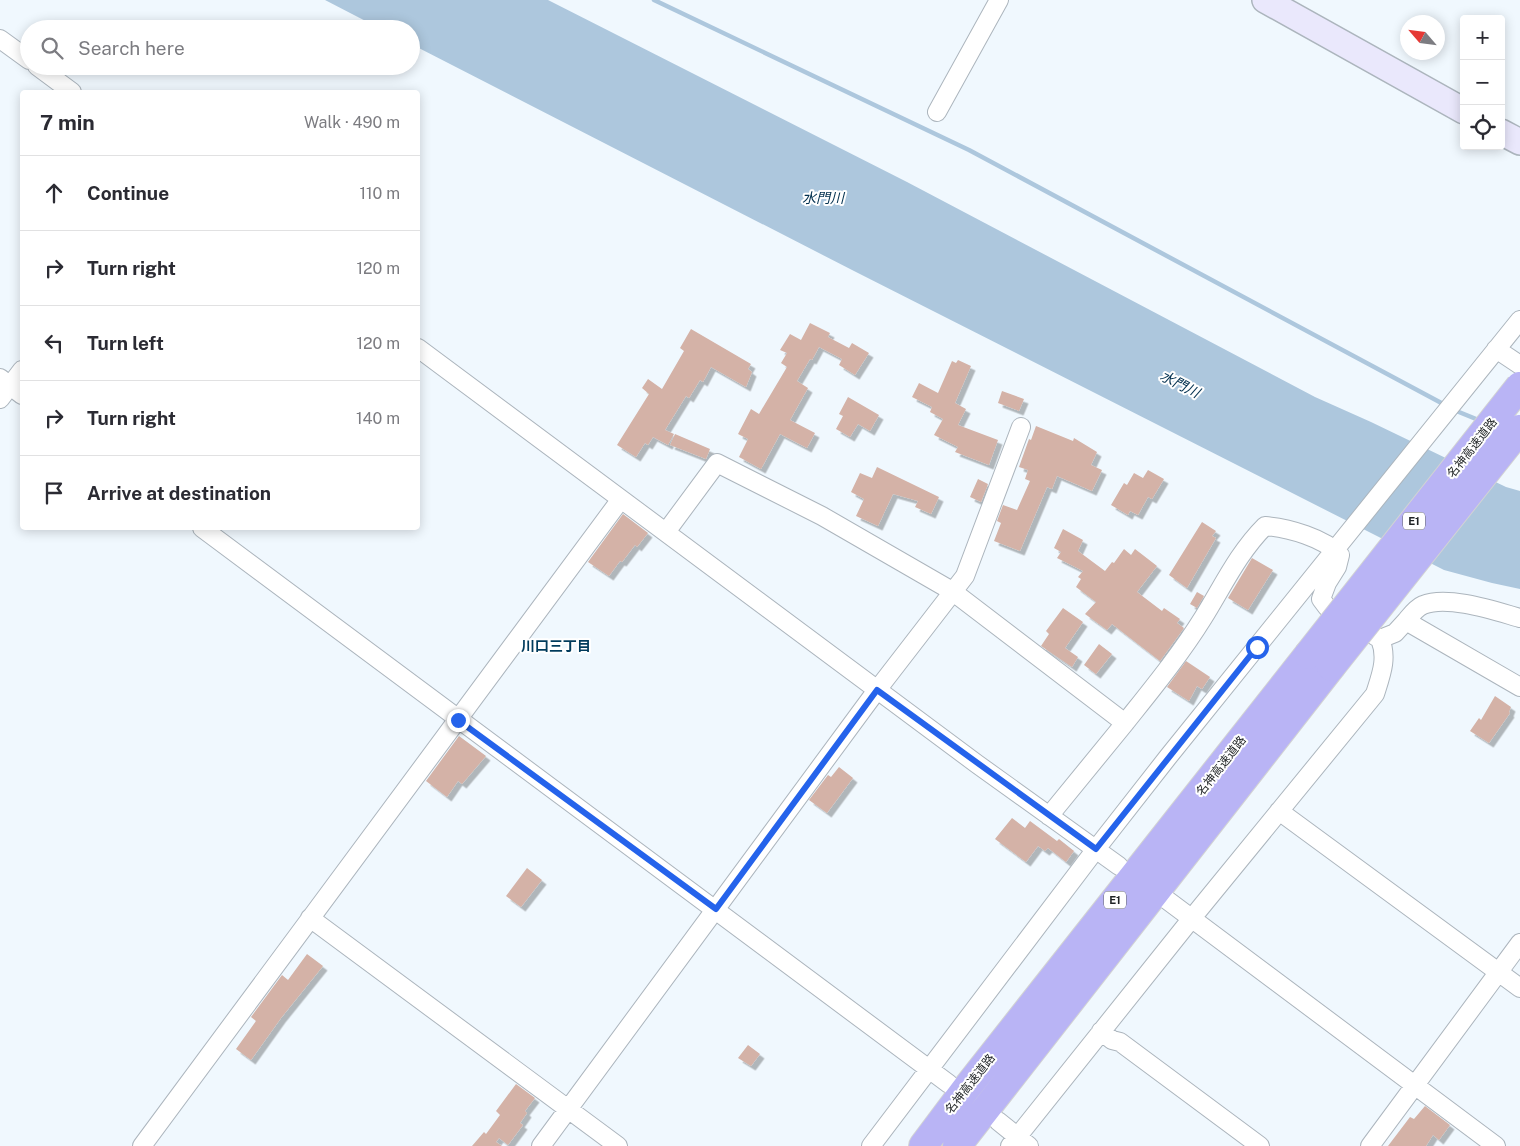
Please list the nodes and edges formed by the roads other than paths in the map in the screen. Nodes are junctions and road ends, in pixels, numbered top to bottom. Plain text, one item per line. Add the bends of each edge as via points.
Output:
1 (999, 0) edge
2 (1265, 0) edge
3 (0, 39) edge
4 (20, 53) edge
5 (49, 75) edge
6 (69, 90) edge
7 (1460, 109) edge
8 (937, 112) dead end
9 (1505, 134) edge
10 (1520, 142) edge
11 (1520, 320) edge
12 (420, 349) edge
13 (1496, 349) junction
14 (1520, 365) edge
15 (20, 373) edge
16 (1520, 386) edge
17 (8, 390) edge
18 (1021, 427) dead end
19 (1520, 428) edge
20 (621, 499) junction
21 (205, 530) edge
22 (666, 532) junction
23 (1335, 550) junction
24 (952, 591) junction
25 (1520, 618) edge
26 (1406, 621) junction
27 (1380, 639) junction
28 (1319, 661) junction
29 (1520, 687) edge
30 (877, 690) junction
31 (458, 720) junction
32 (1125, 723) junction
33 (1279, 811) junction
34 (1049, 816) junction
35 (1096, 849) junction
36 (1119, 866) dead end
37 (1167, 900) dead end
38 (716, 909) junction
39 (310, 918) junction
40 (1192, 918) junction
41 (1520, 943) edge
42 (1498, 972) junction
43 (1520, 988) edge
44 (1101, 1031) junction
45 (929, 1070) junction
46 (949, 1084) dead end
47 (1414, 1085) junction
48 (568, 1110) junction
49 (998, 1121) dead end
50 (1018, 1143) edge
51 (142, 1146) edge
52 (541, 1146) edge
53 (618, 1146) edge
54 (872, 1146) edge
55 (923, 1146) edge
56 (957, 1146) edge
57 (1260, 1146) edge
58 (1370, 1146) edge
59 (1496, 1146) edge

1 - 8 street
2 - 7 street
3 - 4 street
5 - 6 street
9 - 10 street
11 - 13 street
12 - 20 street
13 - 14 street
13 - 23 street
15 - 17 street
16 - 28 highway, 名神高速道路 / E1, bridge
18 - 24 street via 965,576
19 - 28 highway, 名神高速道路 / E1, bridge
20 - 22 street
20 - 31 street
21 - 31 street
22 - 24 street via 717,463 822,516
22 - 30 street
23 - 27 street via 1340,555 1337,567 1321,598 1326,607
23 - 32 street via 1283,527 1265,526 1230,571 1203,618
23 - 35 street
24 - 30 street
24 - 32 street
25 - 26 street via 1442,602 1423,605
26 - 27 street via 1395,633
26 - 29 street
27 - 33 street via 1384,649 1384,668 1375,694
28 - 55 highway, 名神高速道路 / E1 via 965,1090
28 - 56 highway, 名神高速道路 / E1
30 - 34 street
30 - 38 street
31 - 38 street
31 - 39 street
32 - 34 street
33 - 40 street
33 - 42 street
34 - 35 street
35 - 36 street
35 - 45 street
37 - 40 street
38 - 45 street
38 - 48 street
39 - 48 street
39 - 51 street
40 - 44 street
40 - 47 street
41 - 42 street
42 - 43 street
42 - 47 street
44 - 50 street
44 - 57 street
45 - 46 street
45 - 54 street
47 - 58 street
47 - 59 street
48 - 52 street
48 - 53 street
49 - 50 street

